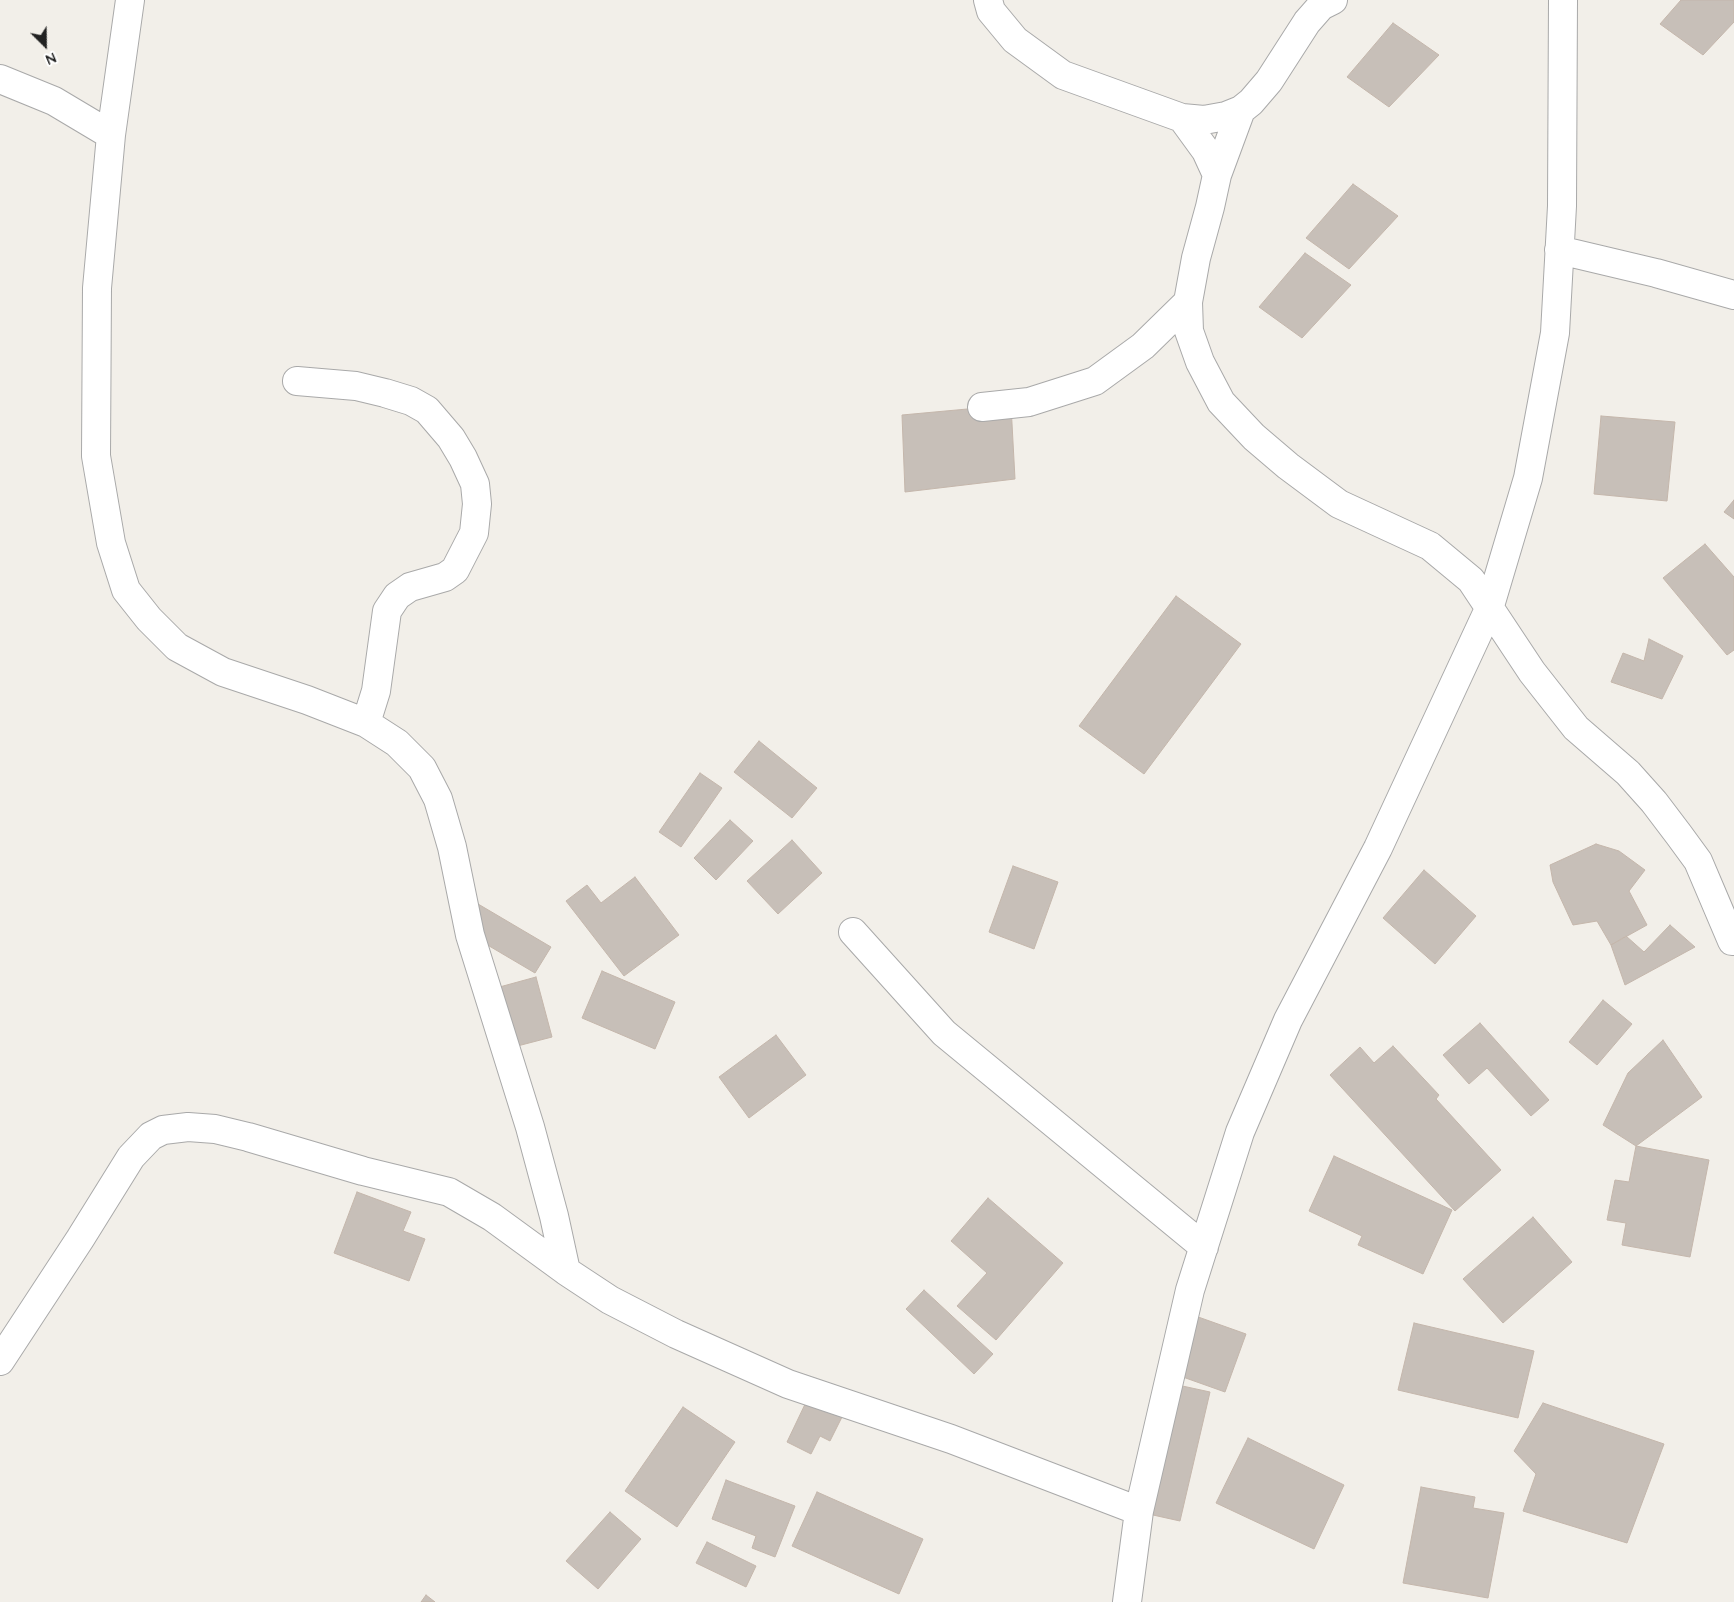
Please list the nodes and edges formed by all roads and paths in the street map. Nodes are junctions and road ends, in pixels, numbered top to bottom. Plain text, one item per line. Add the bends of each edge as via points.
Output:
1 (130, 0) edge
2 (988, 0) edge
3 (1332, 0) edge
4 (1563, 0) edge
5 (0, 79) edge
6 (1241, 110) junction
7 (1182, 118) junction
8 (111, 134) junction
9 (1217, 175) junction
10 (1560, 250) junction
11 (1734, 295) edge
12 (1188, 302) junction
13 (297, 381) dead end
14 (982, 407) dead end
15 (1489, 609) junction
16 (366, 723) junction
17 (853, 932) dead end
18 (1734, 941) edge
19 (1204, 1247) junction
20 (566, 1271) junction
21 (0, 1361) edge
22 (1139, 1511) junction
23 (1127, 1602) edge

1 - 8 street
2 - 7 street via 991,11 1016,40 1063,75
3 - 6 street via 1321,6 1307,22 1269,80
4 - 10 street
5 - 8 street via 54,101
6 - 7 street via 1204,120
6 - 9 street
7 - 9 street via 1206,151
8 - 16 street via 97,288 96,456 111,543 126,590 149,619 178,647 223,672
9 - 12 street
10 - 11 street
10 - 15 street via 1555,332 1528,478
12 - 14 street via 1143,346 1095,381 1029,402
12 - 15 street via 1189,331 1200,362 1221,402 1254,437 1339,504 1430,546 1471,580
13 - 16 street via 363,388 411,401 427,410 451,438 475,484 474,533 455,570 445,577 410,587 397,596 388,611 376,691
15 - 18 street via 1576,728 1628,773 1679,835 1698,861
15 - 19 street via 1378,848 1288,1020 1240,1132
16 - 20 street via 397,743 422,768 438,799 452,846 470,936 530,1127
17 - 19 street via 944,1032
19 - 22 street via 1190,1290
20 - 21 street via 492,1217 449,1192 214,1129 188,1127 163,1130 152,1136 131,1157
20 - 22 street via 618,1304 676,1334 788,1384 951,1439
22 - 23 street

